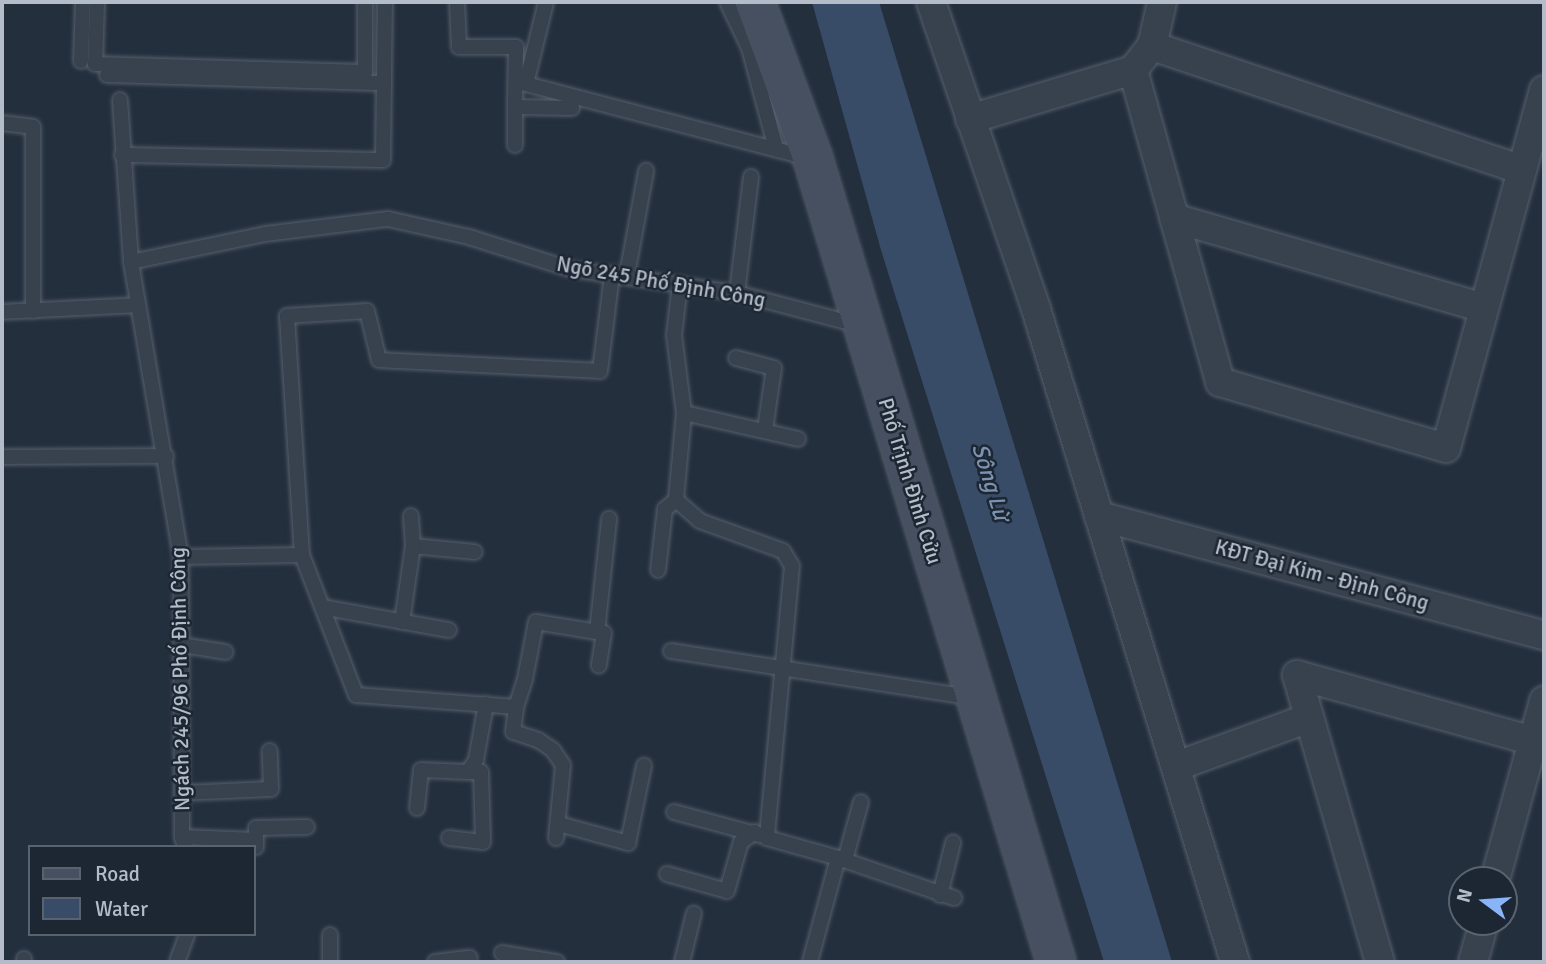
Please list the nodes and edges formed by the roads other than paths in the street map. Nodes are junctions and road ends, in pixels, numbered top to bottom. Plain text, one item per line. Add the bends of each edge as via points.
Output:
1 (83, 2) edge
2 (97, 2) edge
3 (366, 2) edge
4 (385, 2) edge
5 (457, 2) edge
6 (546, 2) edge
7 (727, 2) edge
8 (755, 2) edge
9 (931, 2) edge
10 (1162, 2) edge
11 (1152, 46) junction
12 (81, 61) dead end
13 (1133, 70) junction
14 (107, 75) dead end
15 (384, 83) junction
16 (1544, 90) edge
17 (120, 100) dead end
18 (515, 107) junction
19 (572, 108) dead end
20 (971, 119) junction
21 (2, 123) edge
22 (515, 145) dead end
23 (776, 149) junction
24 (122, 155) junction
25 (813, 159) junction
26 (1522, 170) junction
27 (646, 171) dead end
28 (751, 177) dead end
29 (1174, 218) junction
30 (131, 262) junction
31 (611, 274) junction
32 (627, 275) junction
33 (680, 284) junction
34 (737, 293) junction
35 (138, 305) junction
36 (1485, 308) junction
37 (33, 311) junction
38 (2, 312) edge
39 (863, 326) junction
40 (736, 358) dead end
41 (684, 413) junction
42 (765, 430) junction
43 (798, 439) dead end
44 (166, 456) junction
45 (2, 457) edge
46 (676, 500) junction
47 (411, 516) dead end
48 (1099, 516) junction
49 (609, 519) dead end
50 (413, 546) junction
51 (475, 552) dead end
52 (302, 555) junction
53 (181, 557) junction
54 (658, 570) dead end
55 (322, 607) junction
56 (402, 622) junction
57 (449, 630) dead end
58 (597, 632) junction
59 (1544, 635) edge
60 (182, 645) junction
61 (671, 651) dead end
62 (225, 652) dead end
63 (599, 667) dead end
64 (785, 668) junction
65 (976, 699) junction
66 (1544, 701) edge
67 (486, 704) junction
68 (516, 707) junction
69 (1309, 718) junction
70 (1533, 741) junction
71 (270, 751) dead end
72 (644, 766) dead end
73 (1177, 766) junction
74 (468, 772) junction
75 (182, 793) junction
76 (861, 802) dead end
77 (417, 808) dead end
78 (674, 811) dead end
79 (307, 827) dead end
80 (761, 835) junction
81 (449, 838) dead end
82 (183, 842) edge
83 (953, 843) dead end
84 (841, 859) junction
85 (1499, 866) edge
86 (667, 874) dead end
87 (694, 913) dead end
88 (330, 935) dead end
89 (186, 936) edge
90 (1480, 936) edge
91 (502, 953) dead end
92 (470, 958) dead end
93 (177, 962) edge
94 (330, 962) edge
95 (435, 962) edge
96 (557, 962) edge
97 (682, 962) edge
98 (810, 962) edge
99 (1056, 962) edge
100 (1235, 962) edge
101 (1380, 962) edge
102 (1473, 962) edge

1 - 12 lane
2 - 3 lane via 95,64 365,72
4 - 15 lane
5 - 18 lane via 459,47 516,47
6 - 23 lane via 526,84
7 - 23 lane via 749,48
8 - 25 main road, Phố Trịnh Đình Cửu
9 - 20 street
10 - 11 street
11 - 13 street
11 - 26 street
13 - 20 street
13 - 29 street
14 - 15 lane
15 - 24 lane via 383,160
16 - 26 street
17 - 24 lane
18 - 19 lane
18 - 22 lane
20 - 48 street via 1036,309
21 - 37 lane via 33,127
23 - 25 lane
24 - 30 lane
25 - 39 main road, Phố Trịnh Đình Cửu
26 - 36 street
27 - 32 lane
28 - 34 lane
29 - 36 street
29 - 36 street via 1220,382 1380,429 1446,448
30 - 31 lane, Ngõ 245 Phố Định Công via 265,234 388,219 469,237 570,269
30 - 35 lane
31 - 32 lane, Ngõ 245 Phố Định Công
31 - 52 lane via 600,371 379,360 367,311 287,316
32 - 33 lane, Ngõ 245 Phố Định Công
33 - 34 lane, Ngõ 245 Phố Định Công
33 - 41 lane via 674,335
34 - 39 lane, Ngõ 245 Phố Định Công
35 - 37 lane
35 - 44 lane, Ngách 245/96 Phố Định Công
37 - 38 lane
39 - 65 main road, Phố Trịnh Đình Cửu
40 - 42 lane via 774,368
41 - 42 lane
41 - 46 lane
42 - 43 lane
44 - 45 lane
44 - 53 lane, Ngách 245/96 Phố Định Công
46 - 54 lane via 665,509
46 - 64 lane via 700,521 783,551 792,566
47 - 50 lane
48 - 59 street, KĐT Đại Kim - Định Công
48 - 73 street
49 - 58 lane
50 - 51 lane
50 - 56 lane
52 - 53 lane
52 - 55 lane
53 - 60 lane, Ngách 245/96 Phố Định Công
55 - 56 lane
55 - 67 lane via 356,695
56 - 57 lane
58 - 63 lane via 604,633
58 - 68 lane via 536,622
60 - 62 lane
60 - 75 lane, Ngách 245/96 Phố Định Công
61 - 64 lane
64 - 65 lane
64 - 80 lane
65 - 99 main road, Phố Trịnh Đình Cửu
66 - 70 street
67 - 68 lane
67 - 74 lane via 476,760
68 - 72 lane via 513,732 538,740 553,750 563,765 557,831 628,843
69 - 70 street via 1297,675
69 - 73 street
69 - 101 street
70 - 85 street
71 - 75 lane via 271,789
73 - 100 street
74 - 77 lane via 421,769
74 - 81 lane via 481,772 483,842
75 - 82 lane, Ngách 245/96 Phố Định Công
76 - 84 lane
78 - 80 lane
79 - 82 lane via 257,828 256,844
80 - 84 lane
80 - 86 lane via 741,842 727,891
83 - 84 lane via 947,897
84 - 98 lane
87 - 97 lane
88 - 94 lane
89 - 93 lane
90 - 102 street
91 - 96 lane
92 - 95 lane

